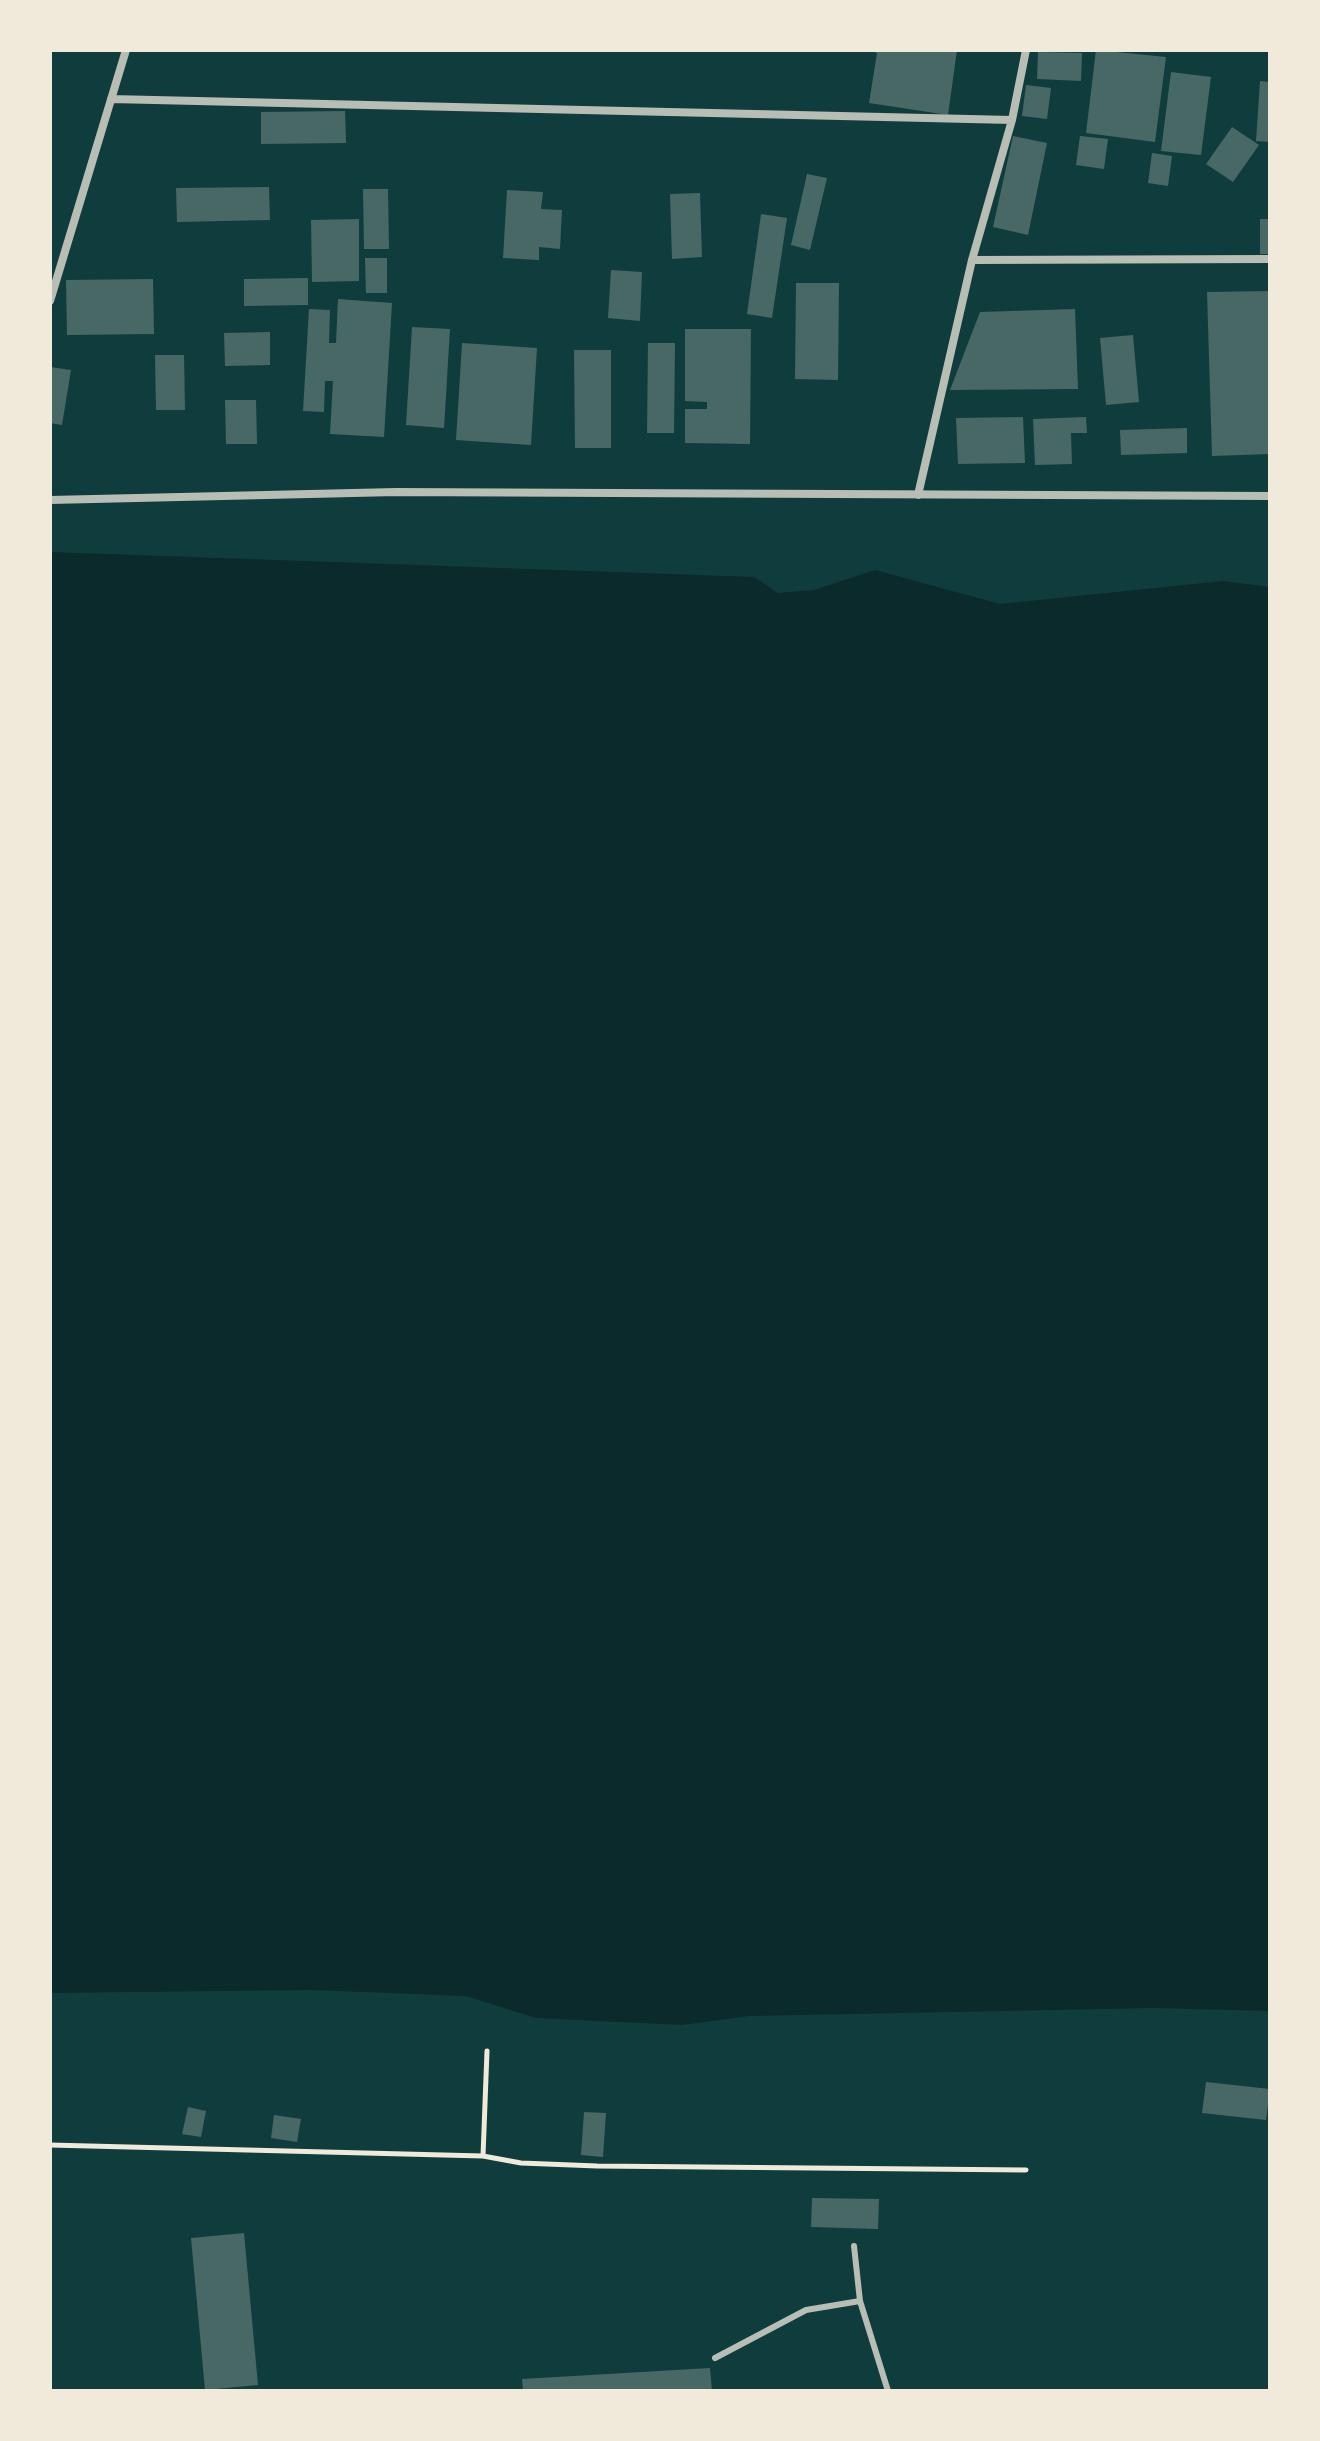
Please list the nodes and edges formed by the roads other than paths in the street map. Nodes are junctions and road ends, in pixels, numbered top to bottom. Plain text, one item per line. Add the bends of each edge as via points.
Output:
1 (126, 50) edge
2 (1026, 50) edge
3 (111, 99) junction
4 (1012, 120) junction
5 (1270, 259) edge
6 (972, 260) junction
7 (50, 301) edge
8 (918, 495) junction
9 (1270, 496) edge
10 (50, 500) edge
11 (854, 2246) dead end
12 (860, 2301) junction
13 (715, 2358) dead end
14 (888, 2391) edge

1 - 3 street
2 - 4 street
3 - 4 street
3 - 7 street
4 - 6 street
5 - 6 street
6 - 8 street
8 - 9 street
8 - 10 street via 396,492
11 - 12 lane
12 - 13 lane via 806,2310
12 - 14 lane

